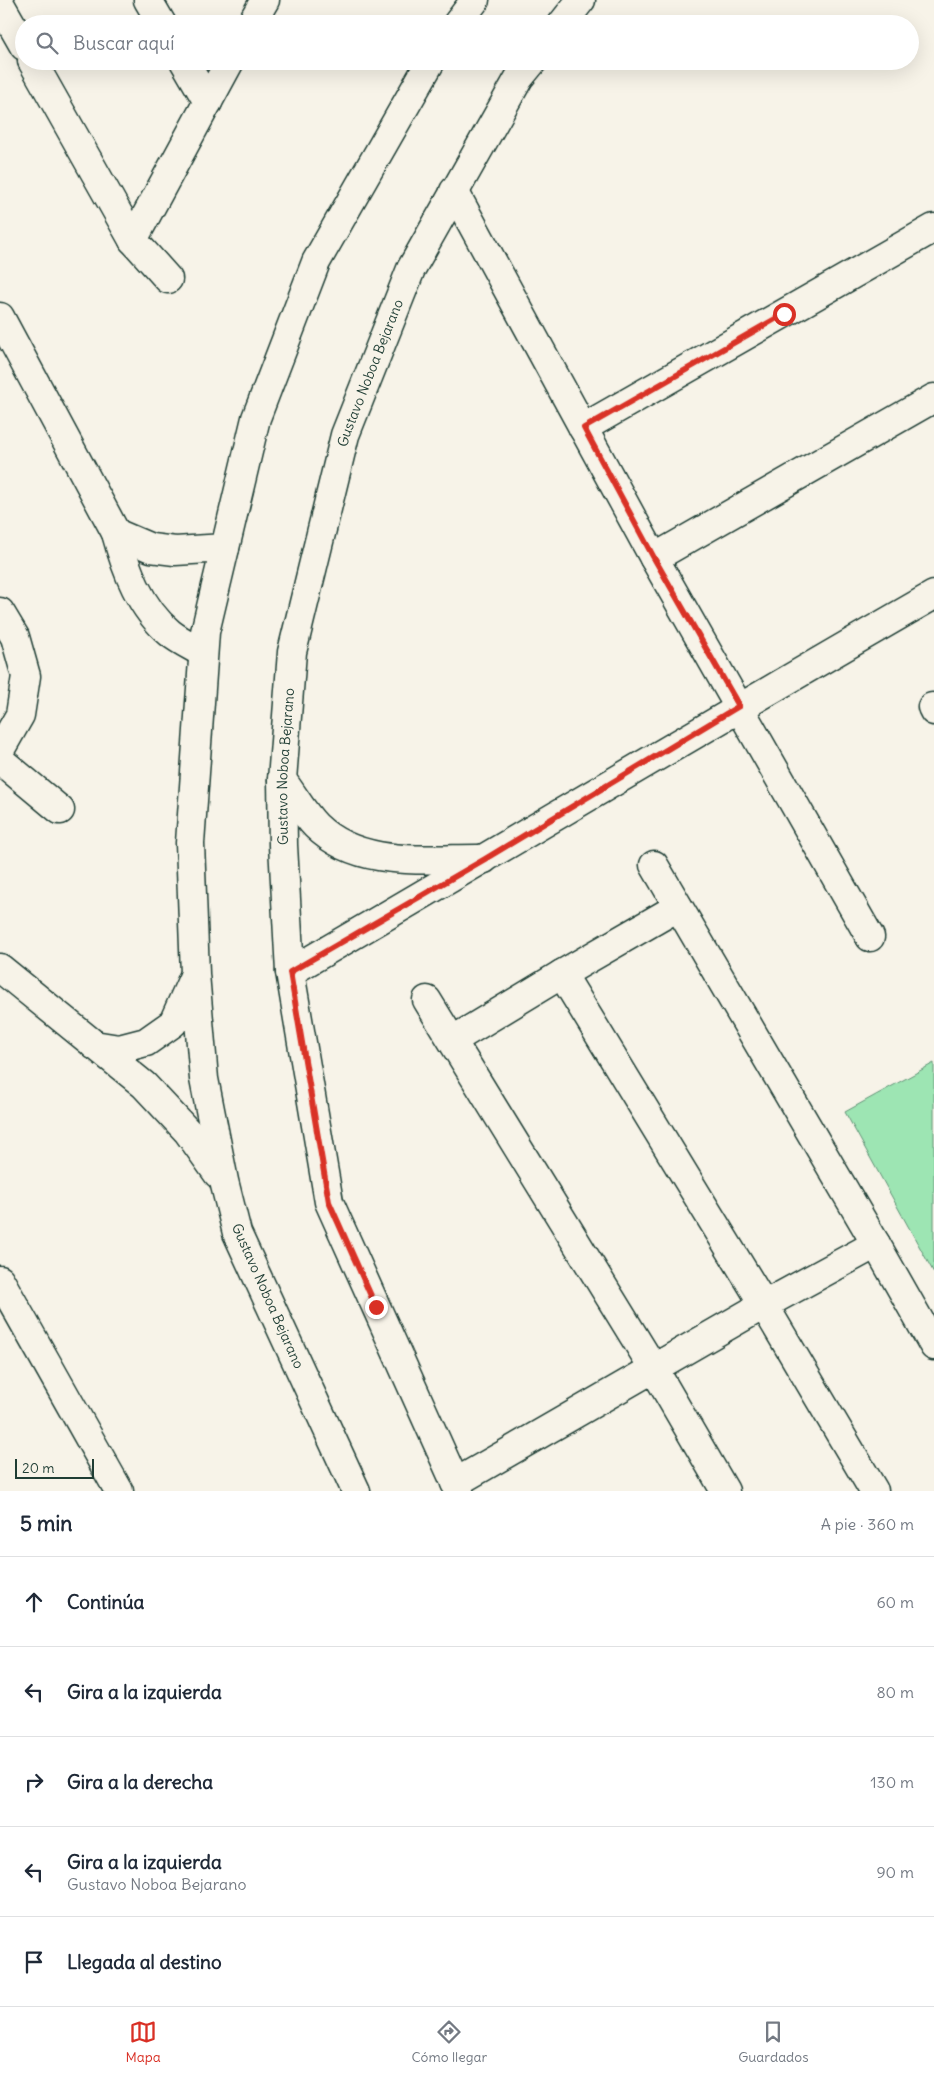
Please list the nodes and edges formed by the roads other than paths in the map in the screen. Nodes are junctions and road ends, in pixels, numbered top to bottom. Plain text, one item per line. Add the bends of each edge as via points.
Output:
1 (148, 0) edge
2 (264, 0) edge
3 (475, 0) edge
4 (581, 0) edge
5 (0, 4) edge
6 (157, 15) edge
7 (256, 15) edge
8 (464, 15) edge
9 (569, 15) edge
10 (15, 30) edge
11 (37, 70) edge
12 (189, 70) edge
13 (225, 70) edge
14 (425, 70) edge
15 (526, 70) edge
16 (208, 102) junction
17 (454, 191) junction
18 (934, 228) edge
19 (133, 240) junction
20 (168, 279) dead end
21 (0, 317) edge
22 (934, 398) edge
23 (584, 428) junction
24 (116, 533) junction
25 (225, 548) junction
26 (654, 558) junction
27 (934, 595) edge
28 (0, 612) edge
29 (203, 653) junction
30 (739, 706) junction
31 (0, 750) edge
32 (0, 760) edge
33 (282, 780) junction
34 (60, 810) dead end
35 (485, 859) junction
36 (654, 865) dead end
37 (678, 907) junction
38 (870, 937) dead end
39 (0, 968) edge
40 (290, 972) junction
41 (195, 974) junction
42 (562, 974) junction
43 (427, 1000) dead end
44 (453, 1040) junction
45 (94, 1045) junction
46 (224, 1181) junction
47 (876, 1244) junction
48 (0, 1280) edge
49 (764, 1305) junction
50 (934, 1346) edge
51 (654, 1368) junction
52 (457, 1487) edge
53 (119, 1491) edge
54 (356, 1491) edge
55 (725, 1491) edge
56 (874, 1491) edge

1 - 6 street
2 - 7 street
3 - 8 street
4 - 9 street
5 - 10 street
11 - 19 street
12 - 16 street
13 - 16 street
14 - 25 street, Gustavo Noboa Bejarano via 316,262 256,418
15 - 17 street, Gustavo Noboa Bejarano
16 - 19 street
17 - 23 street
17 - 33 street, Gustavo Noboa Bejarano via 411,269 344,435 292,652
18 - 23 street
19 - 20 street
21 - 24 street
22 - 26 street
23 - 26 street
24 - 25 street via 151,548 175,551
24 - 29 street via 125,566 154,618 171,634
25 - 29 street, Gustavo Noboa Bejarano
26 - 30 street
27 - 30 street
28 - 31 street via 15,637 26,676 20,715
29 - 41 street, Gustavo Noboa Bejarano via 190,843
30 - 35 street
30 - 38 street
32 - 34 street
33 - 35 street via 316,826 345,846 383,858
33 - 40 street, Gustavo Noboa Bejarano
35 - 40 street
36 - 37 street
37 - 42 street
37 - 47 street
39 - 45 street
40 - 52 street, Gustavo Noboa Bejarano via 329,1202
41 - 45 street via 173,1023 146,1042 119,1049
41 - 46 street, Gustavo Noboa Bejarano via 204,1079
42 - 44 street
42 - 49 street
43 - 44 street
44 - 51 street
45 - 46 street via 144,1085 188,1132
46 - 54 street, Gustavo Noboa Bejarano via 238,1233
47 - 49 street
47 - 50 street
48 - 53 street
49 - 51 street
49 - 56 street
51 - 52 street
51 - 55 street

